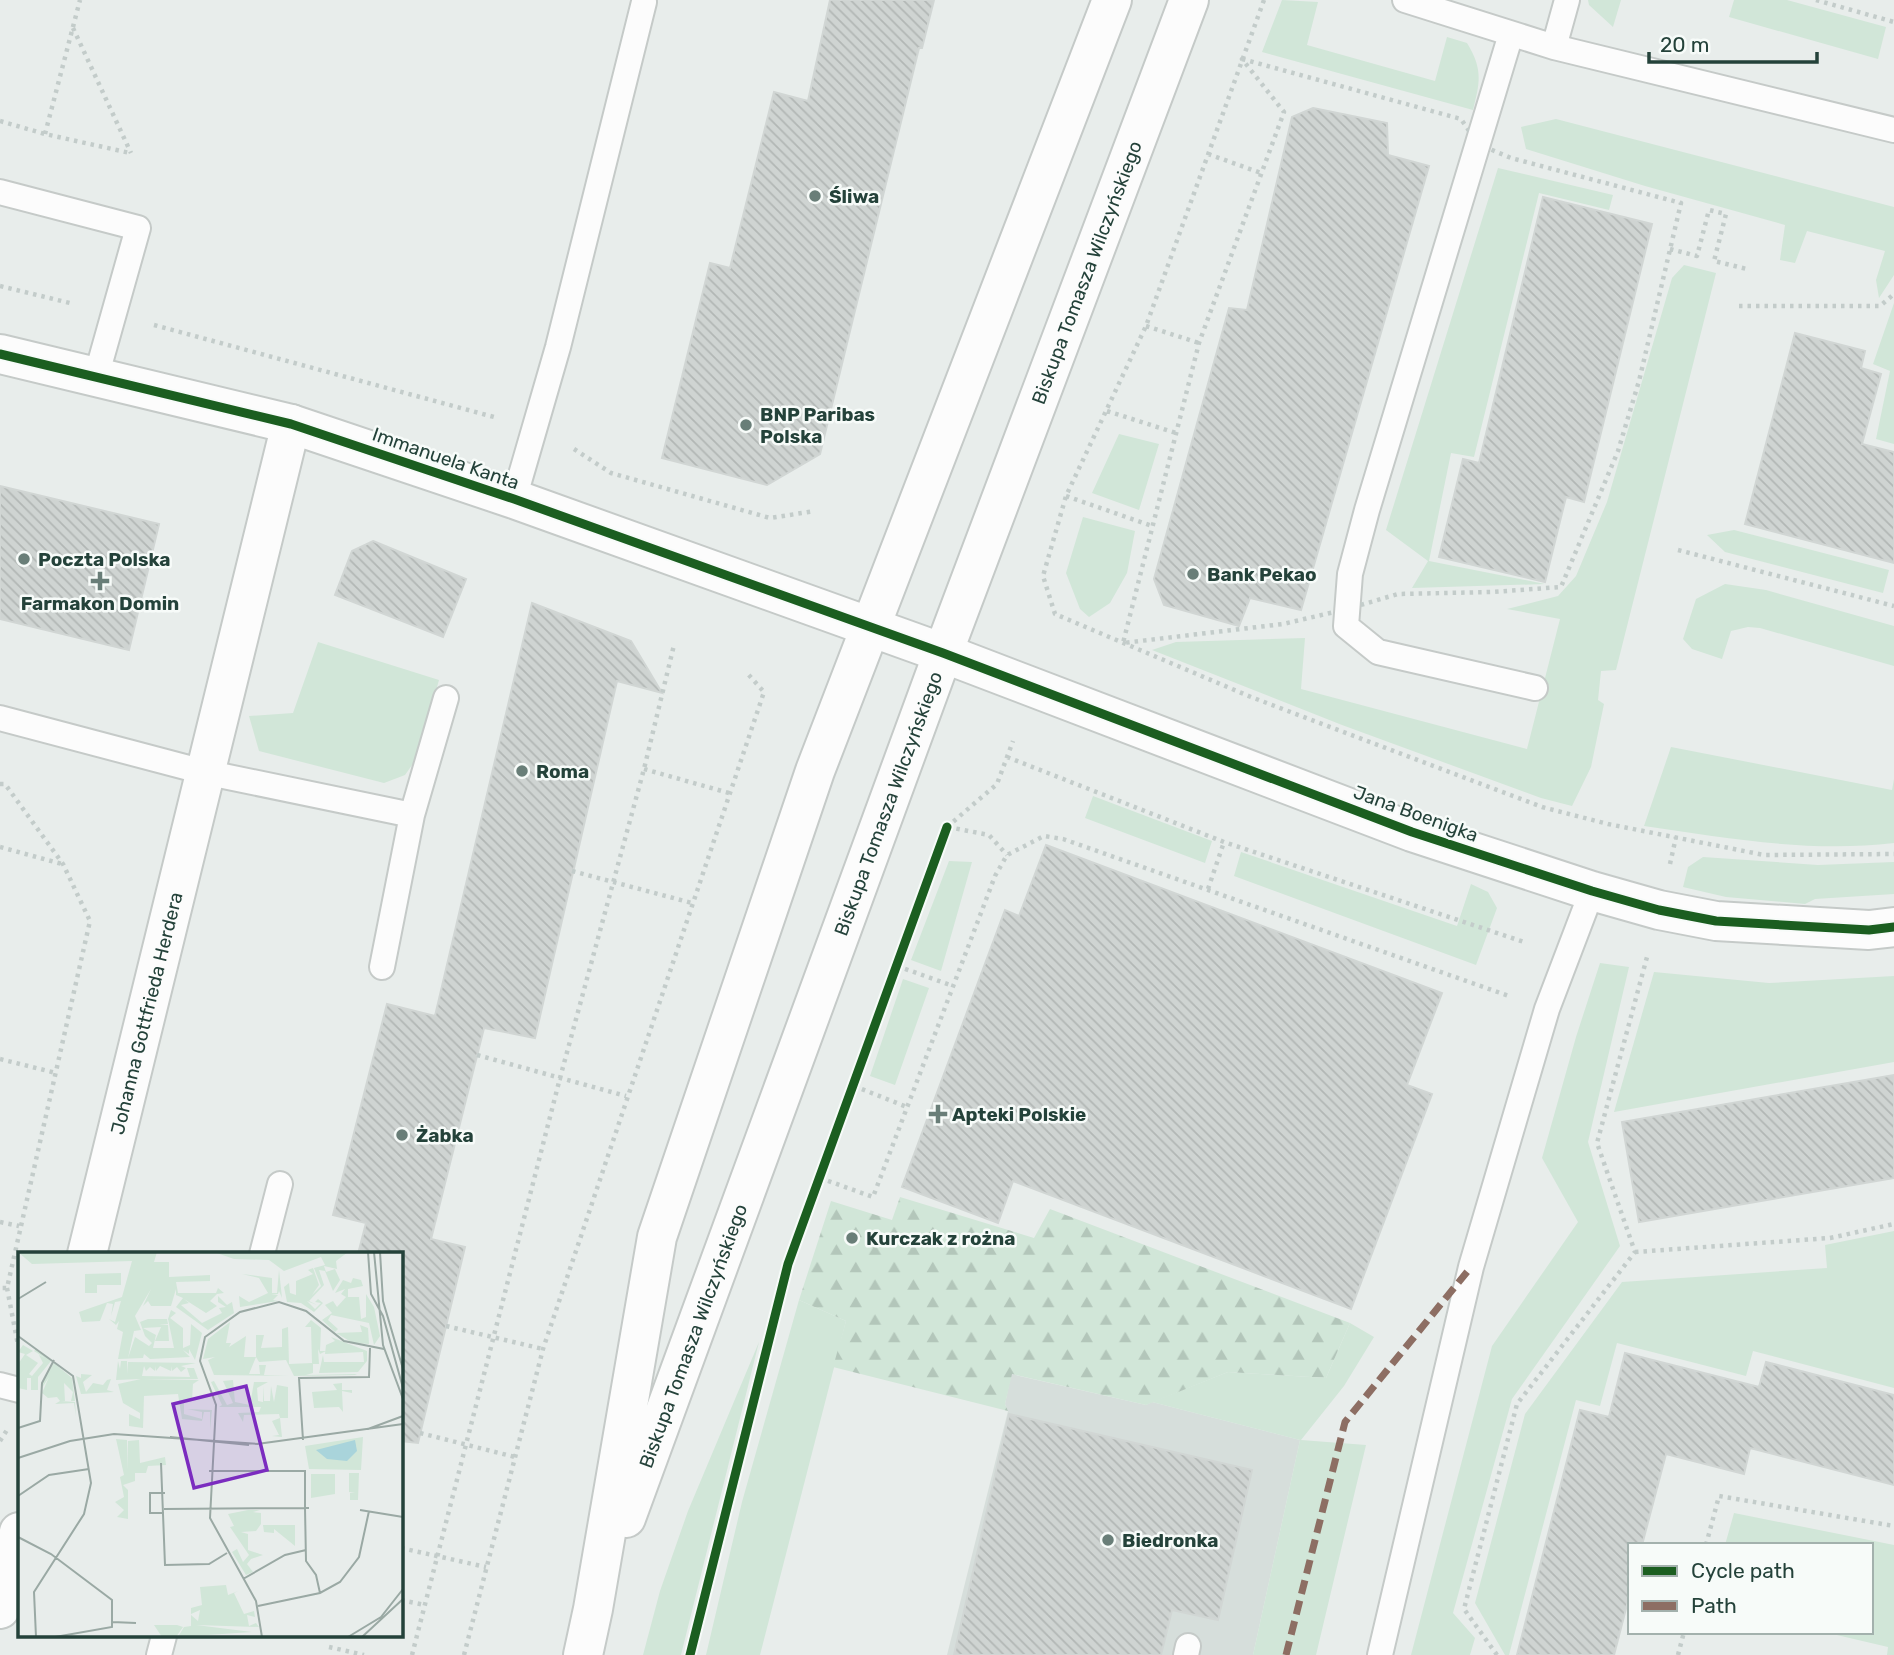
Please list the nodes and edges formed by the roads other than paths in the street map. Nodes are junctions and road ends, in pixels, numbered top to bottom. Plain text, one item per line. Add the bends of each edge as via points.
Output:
1 (1112, 0) edge
2 (1189, 0) edge
3 (1405, 0) edge
4 (1567, 0) edge
5 (644, 2) dead end
6 (1511, 34) junction
7 (1554, 47) junction
8 (1894, 130) edge
9 (0, 192) edge
10 (0, 354) edge
11 (96, 377) junction
12 (291, 424) junction
13 (514, 499) junction
14 (870, 627) junction
15 (943, 653) junction
16 (1535, 688) dead end
17 (446, 698) dead end
18 (0, 718) edge
19 (204, 772) junction
20 (412, 815) junction
21 (1592, 891) junction
22 (1894, 927) edge
23 (382, 967) dead end
24 (280, 1184) dead end
25 (87, 1252) edge
26 (263, 1252) edge
27 (0, 1385) edge
28 (18, 1390) edge
29 (18, 1536) edge
30 (0, 1609) edge
31 (593, 1609) junction
32 (163, 1638) edge
33 (159, 1655) edge
34 (583, 1655) edge
35 (1380, 1655) edge

1 - 14 street, Biskupa Tomasza Wilczyńskiego
2 - 15 street, Biskupa Tomasza Wilczyńskiego
3 - 6 lane
4 - 7 lane
5 - 13 lane via 558,347
6 - 7 lane
6 - 16 lane via 1367,509 1350,574 1346,626 1378,652
7 - 8 lane
9 - 11 lane via 138,228
10 - 11 street, Immanuela Kanta
11 - 12 street, Immanuela Kanta
12 - 13 street, Immanuela Kanta
12 - 19 street, Johanna Gottfrieda Herdera
13 - 14 street, Immanuela Kanta
14 - 15 street, Immanuela Kanta
14 - 31 street, Biskupa Tomasza Wilczyńskiego via 815,771 657,1237
15 - 21 street, Jana Boenigka via 1412,832
15 - 31 street, Biskupa Tomasza Wilczyńskiego
17 - 20 lane
18 - 19 lane
19 - 20 lane
19 - 25 street, Johanna Gottfrieda Herdera
20 - 23 lane
21 - 22 street, Jana Boenigka via 1716,921 1869,930
21 - 35 lane via 1547,1009 1471,1267
24 - 26 lane
27 - 28 lane
29 - 30 street
31 - 34 street, Biskupa Tomasza Wilczyńskiego
32 - 33 lane

